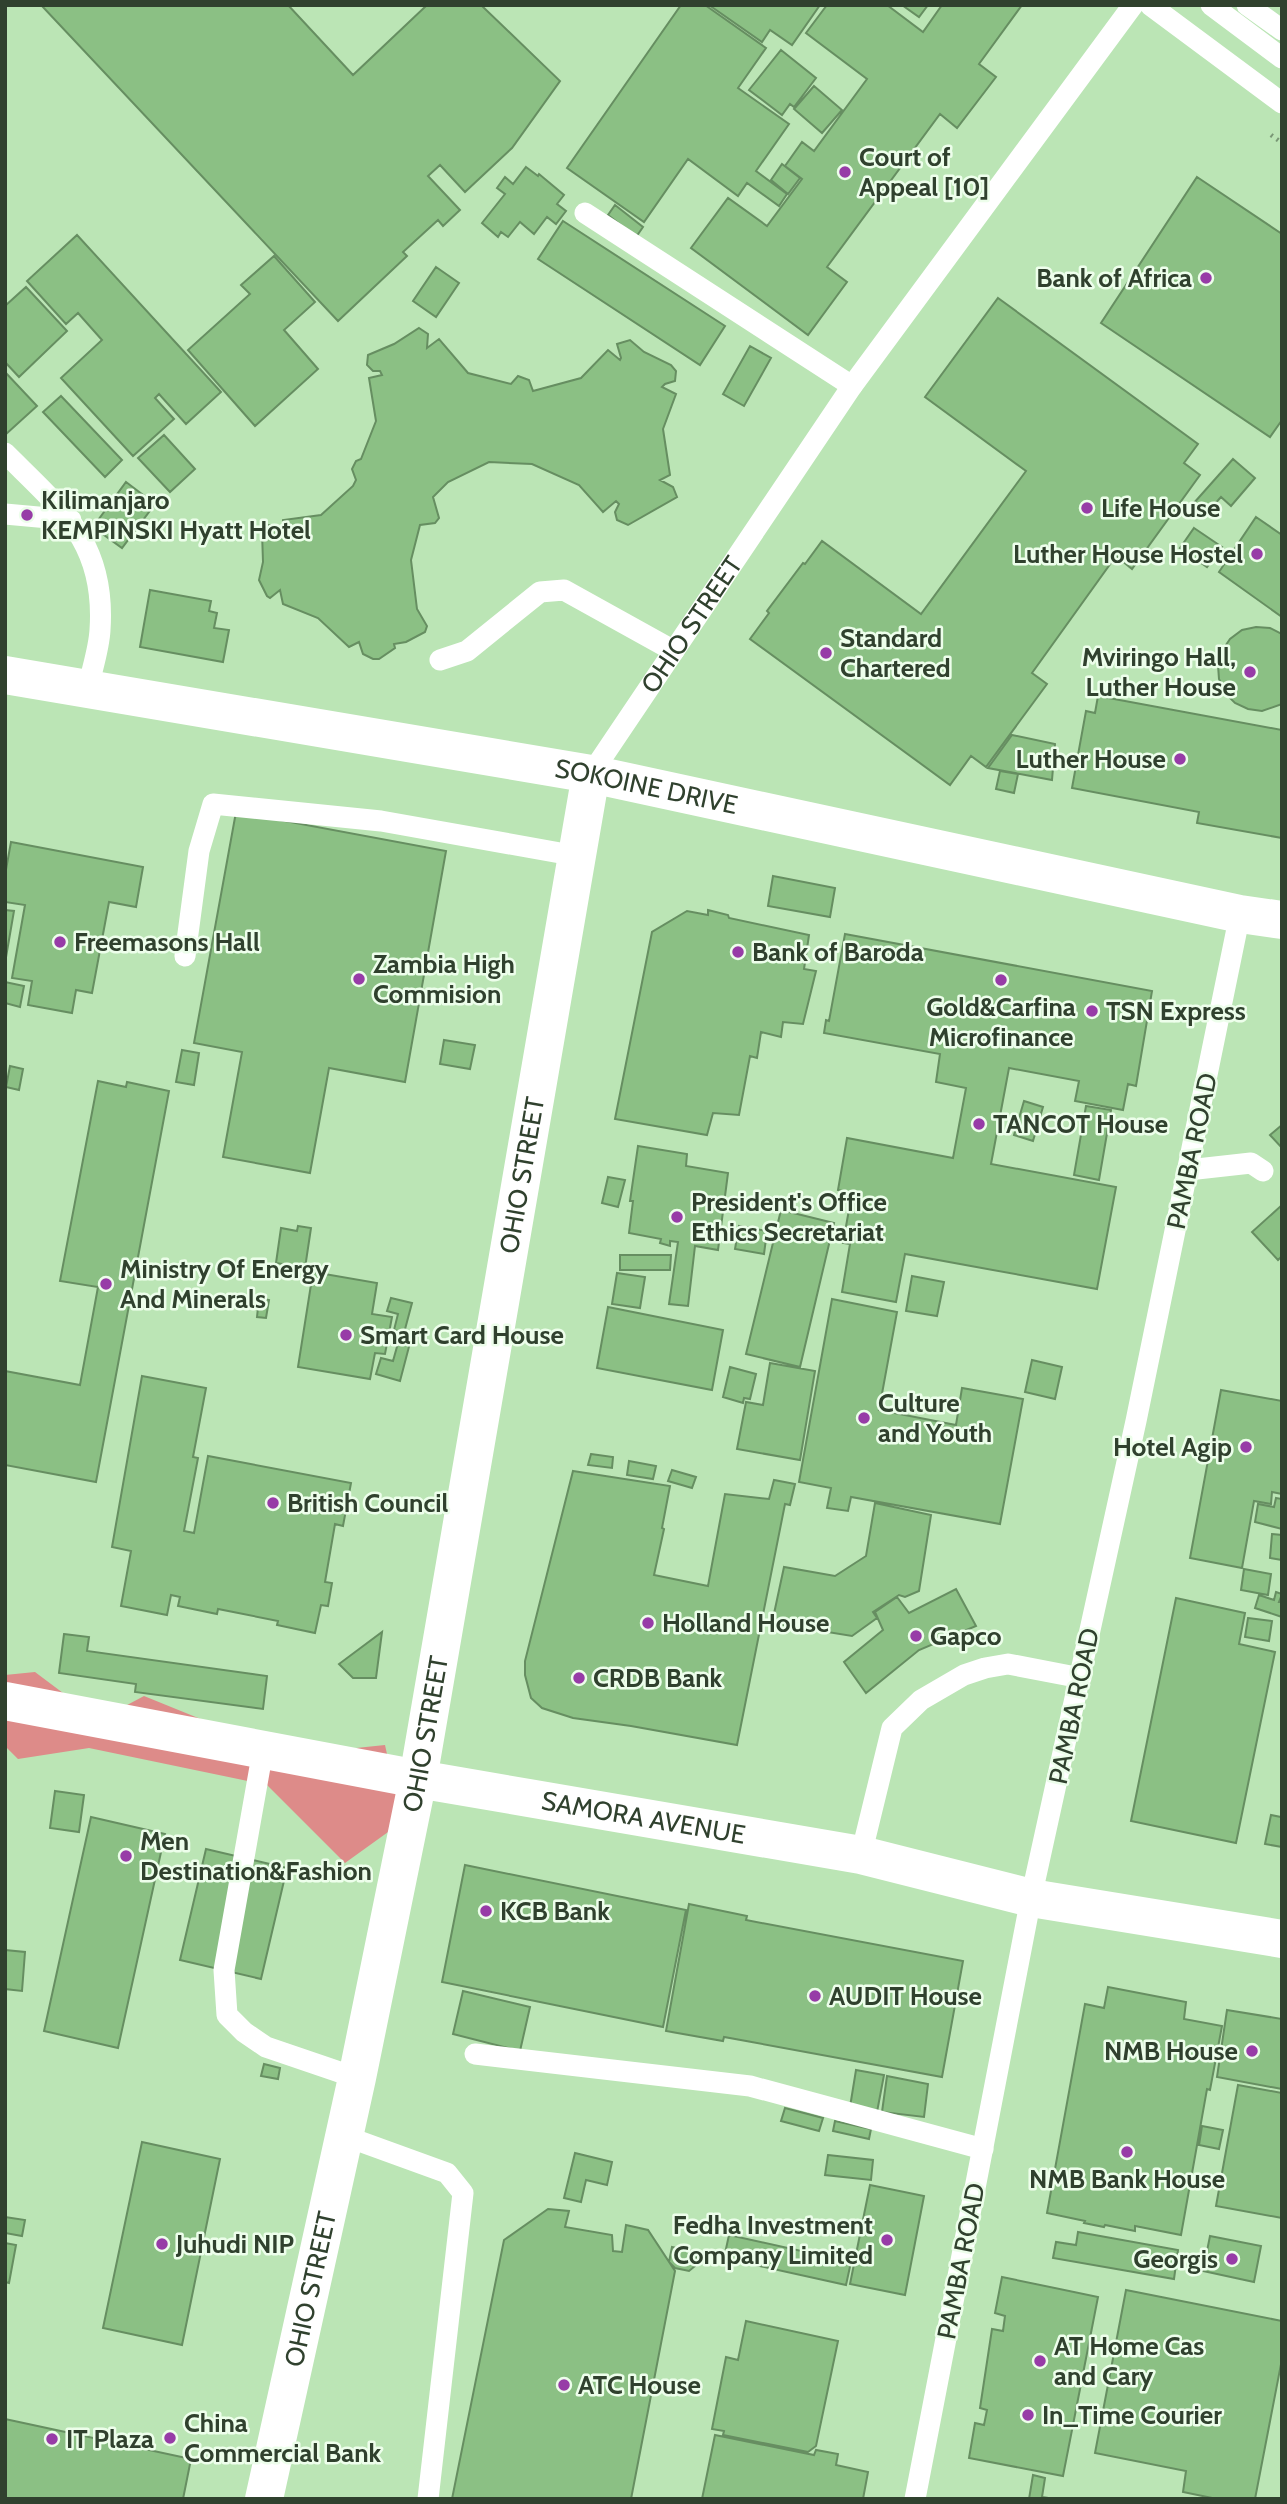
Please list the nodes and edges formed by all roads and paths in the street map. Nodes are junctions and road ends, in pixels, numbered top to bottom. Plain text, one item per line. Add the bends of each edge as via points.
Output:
1 (1133, 5) edge
2 (1150, 5) edge
3 (1211, 5) edge
4 (1247, 5) edge
5 (1282, 30) edge
6 (1282, 58) edge
7 (1282, 103) edge
8 (585, 213) dead end
9 (852, 386) junction
10 (5, 453) edge
11 (5, 514) edge
12 (71, 520) junction
13 (674, 651) junction
14 (440, 660) dead end
15 (5, 675) edge
16 (89, 688) junction
17 (591, 774) junction
18 (577, 856) junction
19 (1240, 914) junction
20 (1282, 920) edge
21 (185, 956) dead end
22 (1188, 1170) junction
23 (1263, 1171) dead end
24 (1081, 1678) junction
25 (5, 1702) edge
26 (263, 1750) junction
27 (418, 1779) junction
28 (861, 1855) junction
29 (1031, 1898) junction
30 (1282, 1939) edge
31 (475, 2054) dead end
32 (357, 2078) junction
33 (345, 2136) junction
34 (983, 2149) junction
35 (264, 2499) edge
36 (428, 2499) edge
37 (915, 2499) edge

1 - 9 lane, OHIO STREET
2 - 7 lane
3 - 6 lane
4 - 5 lane
8 - 9 lane
9 - 13 lane, OHIO STREET
10 - 12 lane
11 - 12 lane
12 - 16 lane via 97,576 100,630
13 - 14 lane via 564,590 540,592 467,651
13 - 17 lane, OHIO STREET
15 - 16 street, SOKOINE DRIVE
16 - 17 street, SOKOINE DRIVE
17 - 18 street, OHIO STREET
17 - 19 street, SOKOINE DRIVE
18 - 21 lane via 381,821 212,804 199,850
18 - 27 street, OHIO STREET
19 - 20 street, SOKOINE DRIVE
19 - 22 lane, PAMBA ROAD
22 - 23 lane via 1251,1163
22 - 24 lane, PAMBA ROAD
24 - 28 lane via 1009,1664 985,1668 964,1675 906,1712 892,1728
24 - 29 lane, PAMBA ROAD
25 - 26 street, SAMORA AVENUE
26 - 27 street, SAMORA AVENUE
26 - 32 lane via 224,1970 227,2015 266,2047
27 - 28 street, SAMORA AVENUE
27 - 32 street, OHIO STREET
28 - 29 street, SAMORA AVENUE
29 - 30 street, SAMORA AVENUE
29 - 34 lane, PAMBA ROAD
31 - 34 lane via 750,2086
32 - 33 street, OHIO STREET
33 - 35 street, OHIO STREET
33 - 36 lane via 447,2173 463,2193
34 - 37 lane, PAMBA ROAD

